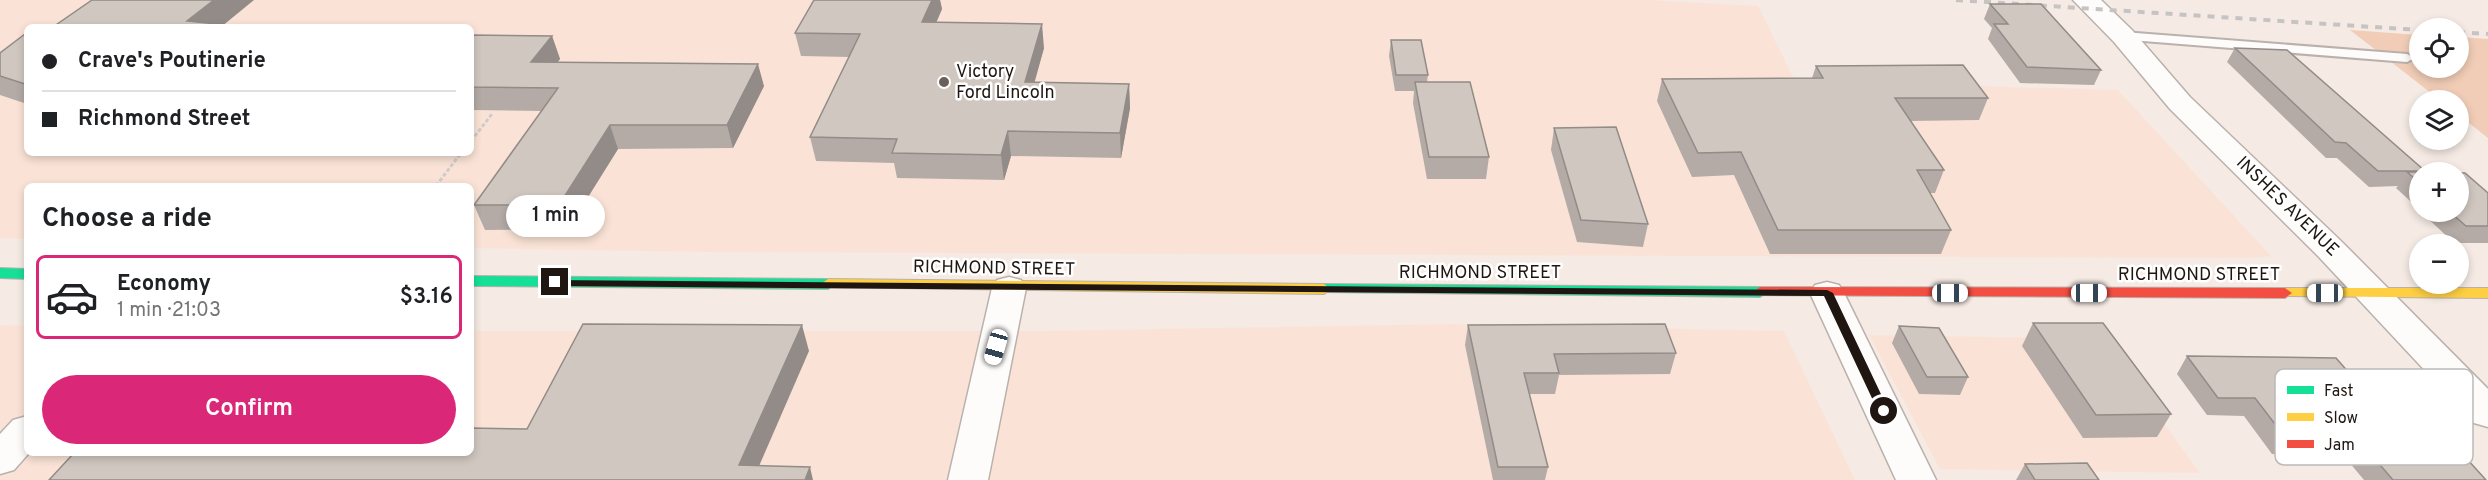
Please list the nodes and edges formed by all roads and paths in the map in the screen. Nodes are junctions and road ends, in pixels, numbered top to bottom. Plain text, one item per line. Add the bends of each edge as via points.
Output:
1 (2086, 0) edge
2 (2123, 36) junction
3 (2407, 58) dead end
4 (492, 114) dead end
5 (474, 137) edge
6 (459, 156) edge
7 (438, 183) edge
8 (0, 273) edge
9 (24, 274) edge
10 (474, 281) edge
11 (1009, 288) junction
12 (1827, 293) junction
13 (2372, 293) junction
14 (2488, 293) edge
15 (2445, 369) edge
16 (2473, 397) edge
17 (2488, 413) edge
18 (24, 433) edge
19 (0, 459) edge
20 (968, 480) edge
21 (1916, 480) edge

1 - 2 street, INSHES AVENUE
2 - 3 lane
2 - 13 street, INSHES AVENUE via 2180,103
4 - 5 path
6 - 7 path
8 - 9 main road
10 - 11 main road, RICHMOND STREET
11 - 12 main road, RICHMOND STREET
11 - 20 street
12 - 13 main road, RICHMOND STREET
12 - 21 street
13 - 14 main road, RICHMOND STREET
13 - 15 street, INSHES AVENUE
16 - 17 street, INSHES AVENUE
18 - 19 street

